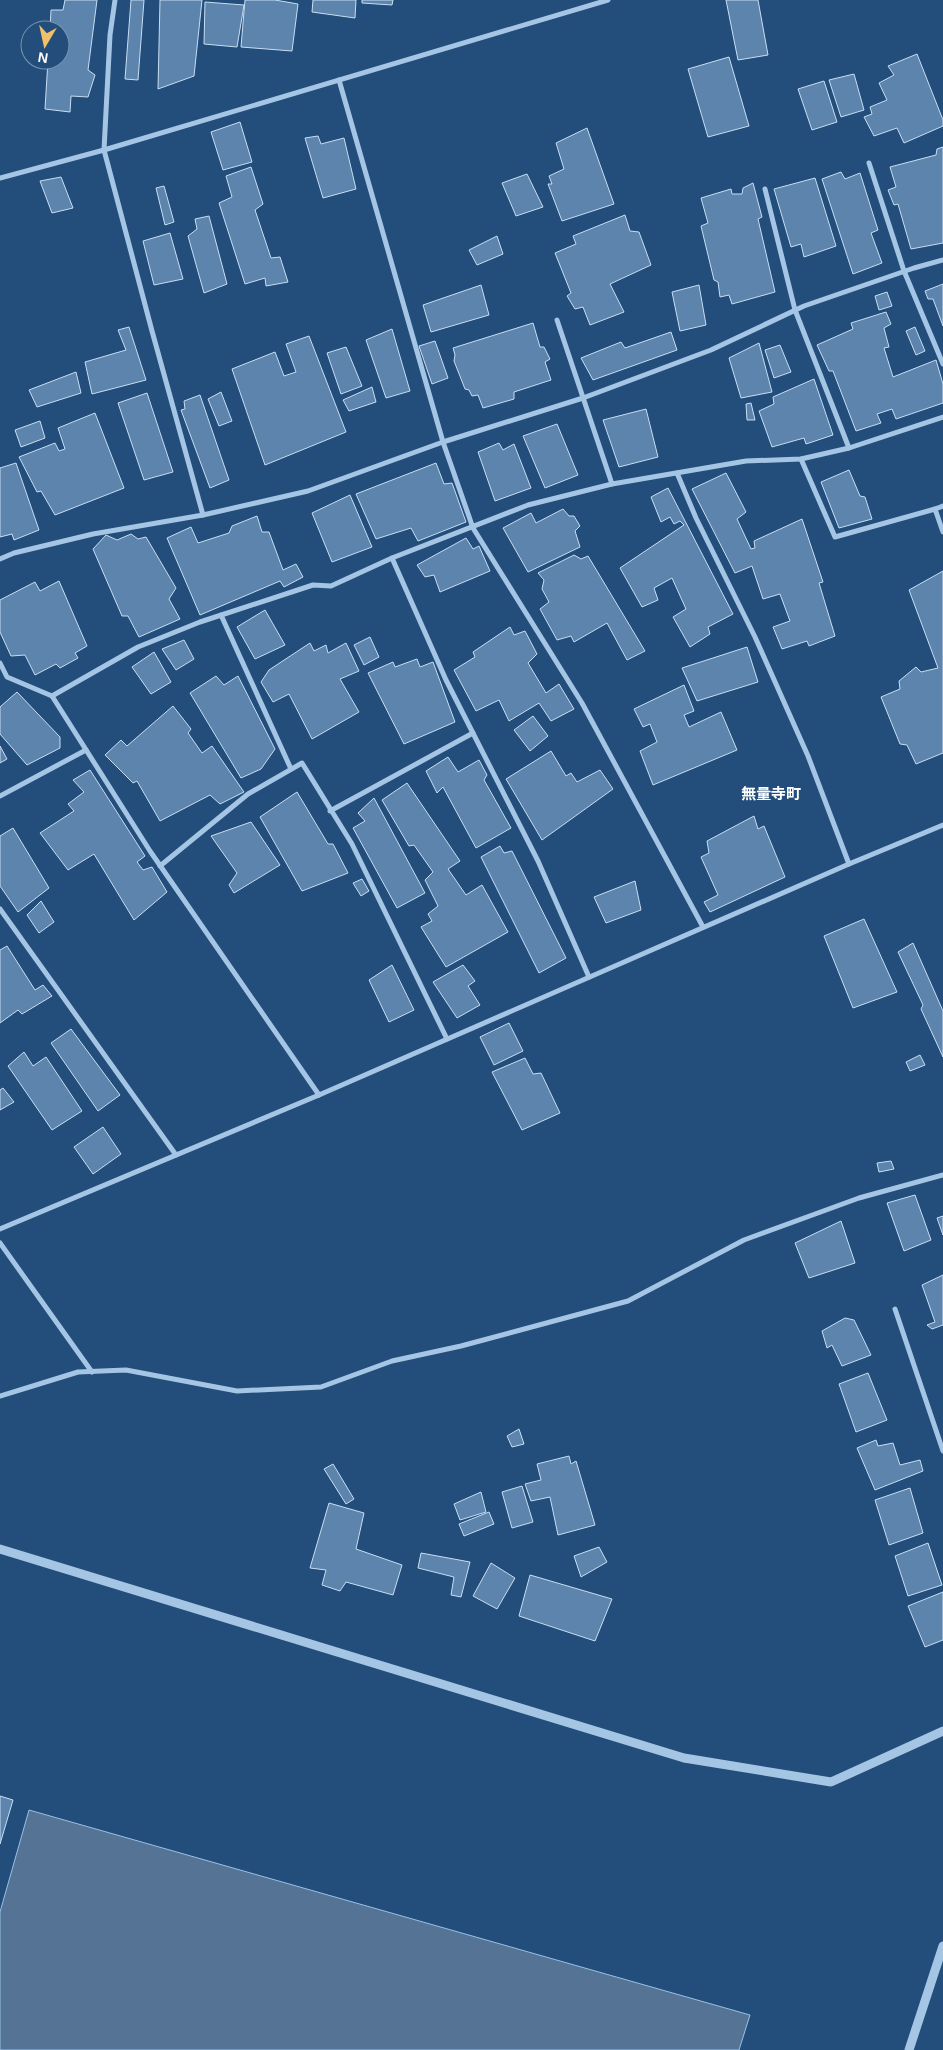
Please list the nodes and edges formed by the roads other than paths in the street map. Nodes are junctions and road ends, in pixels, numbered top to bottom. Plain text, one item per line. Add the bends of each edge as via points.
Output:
1 (115, 0) edge
2 (608, 0) edge
3 (339, 80) junction
4 (104, 150) junction
5 (869, 163) dead end
6 (0, 178) edge
7 (766, 189) dead end
8 (943, 260) edge
9 (904, 271) junction
10 (795, 310) junction
11 (557, 320) dead end
12 (943, 364) edge
13 (583, 398) junction
14 (943, 417) edge
15 (443, 442) junction
16 (849, 448) junction
17 (801, 459) junction
18 (677, 473) junction
19 (612, 484) junction
20 (943, 506) edge
21 (935, 509) junction
22 (203, 515) junction
23 (473, 528) junction
24 (943, 532) edge
25 (392, 558) junction
26 (0, 559) edge
27 (221, 615) junction
28 (0, 663) edge
29 (52, 696) junction
30 (473, 733) junction
31 (86, 750) junction
32 (291, 769) junction
33 (0, 796) edge
34 (330, 811) junction
35 (943, 825) edge
36 (849, 864) junction
37 (160, 866) junction
38 (0, 909) edge
39 (703, 927) junction
40 (589, 977) junction
41 (447, 1040) junction
42 (319, 1095) junction
43 (176, 1155) junction
44 (943, 1175) edge
45 (0, 1229) edge
46 (0, 1243) edge
47 (894, 1309) dead end
48 (92, 1372) junction
49 (0, 1396) edge
50 (943, 1450) edge
51 (0, 1550) edge
52 (943, 1731) edge
53 (943, 1946) edge
54 (909, 2050) edge

1 - 4 street
2 - 3 street
3 - 4 street
3 - 15 street
4 - 6 street
4 - 22 street
5 - 9 street
7 - 10 street
8 - 9 street
9 - 10 street
9 - 12 street
10 - 13 street via 711,350
10 - 16 street
11 - 13 street
13 - 15 street
13 - 19 street
14 - 16 street
15 - 22 street via 308,492
15 - 23 street
16 - 17 street
17 - 18 street via 746,461
17 - 21 street via 835,538
18 - 19 street
18 - 36 street via 808,756
19 - 23 street via 528,505
20 - 21 street
21 - 24 street
22 - 26 street via 93,534
23 - 25 street
23 - 39 street via 582,703
25 - 27 street via 331,586 313,585
25 - 30 street
27 - 29 street via 138,647
27 - 32 street
28 - 29 street via 7,677
29 - 31 street
30 - 34 street
30 - 40 street via 538,861
31 - 33 street
31 - 37 street
32 - 34 street via 302,764
32 - 37 street via 248,794
34 - 41 street via 352,844
35 - 36 street
36 - 39 street
37 - 42 street
38 - 43 street
39 - 40 street
40 - 41 street
41 - 42 street
42 - 43 street
43 - 45 street
44 - 48 street via 859,1198 744,1240 628,1301 392,1361 321,1387 237,1390 126,1370
46 - 48 street
47 - 50 street
48 - 49 street via 78,1372
51 - 52 street via 684,1758 831,1782
53 - 54 street

